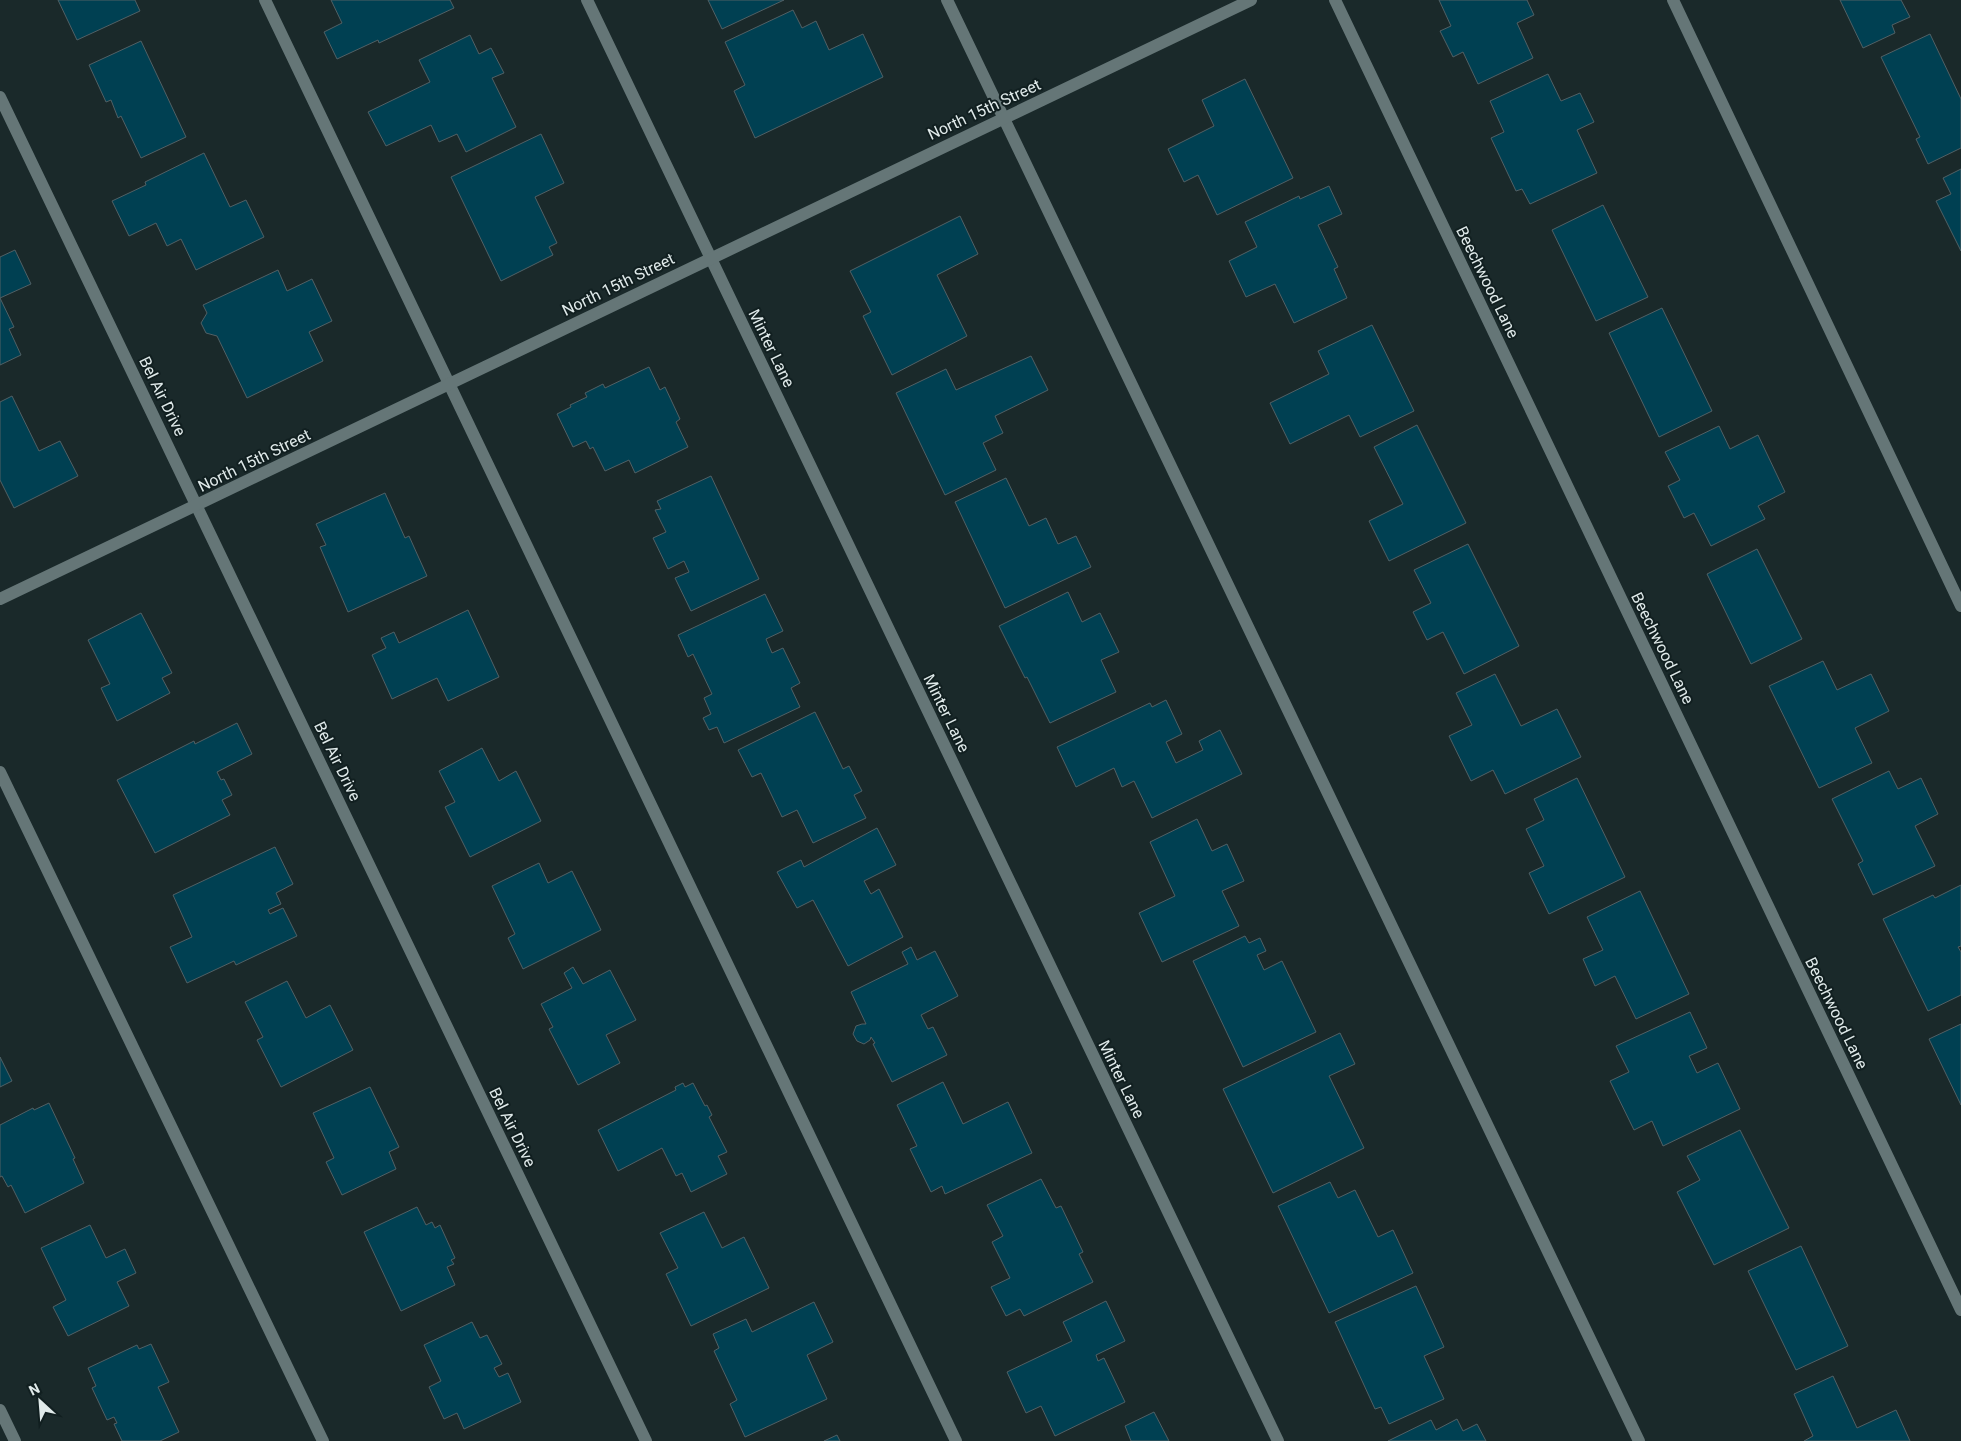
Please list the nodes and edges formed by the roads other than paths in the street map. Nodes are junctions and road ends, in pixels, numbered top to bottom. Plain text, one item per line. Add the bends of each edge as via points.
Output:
1 (265, 0) edge
2 (587, 0) edge
3 (947, 0) edge
4 (1251, 0) edge
5 (1335, 0) edge
6 (1673, 0) edge
7 (0, 97) edge
8 (1004, 118) junction
9 (711, 257) junction
10 (449, 384) junction
11 (198, 505) junction
12 (0, 599) edge
13 (1961, 606) edge
14 (0, 772) edge
15 (1961, 1310) edge
16 (0, 1410) edge
17 (15, 1441) edge
18 (323, 1441) edge
19 (646, 1441) edge
20 (956, 1441) edge
21 (1278, 1441) edge
22 (1639, 1441) edge

1 - 10 street
2 - 9 street, Minter Lane
3 - 8 street
4 - 8 street, North 15th Street
5 - 15 street, Beechwood Lane
6 - 13 street
7 - 11 street, Bel Air Drive
8 - 9 street, North 15th Street
8 - 22 street
9 - 10 street, North 15th Street
9 - 21 street, Minter Lane
10 - 11 street, North 15th Street
10 - 20 street
11 - 12 street, North 15th Street
11 - 19 street, Bel Air Drive
14 - 18 street
16 - 17 street

